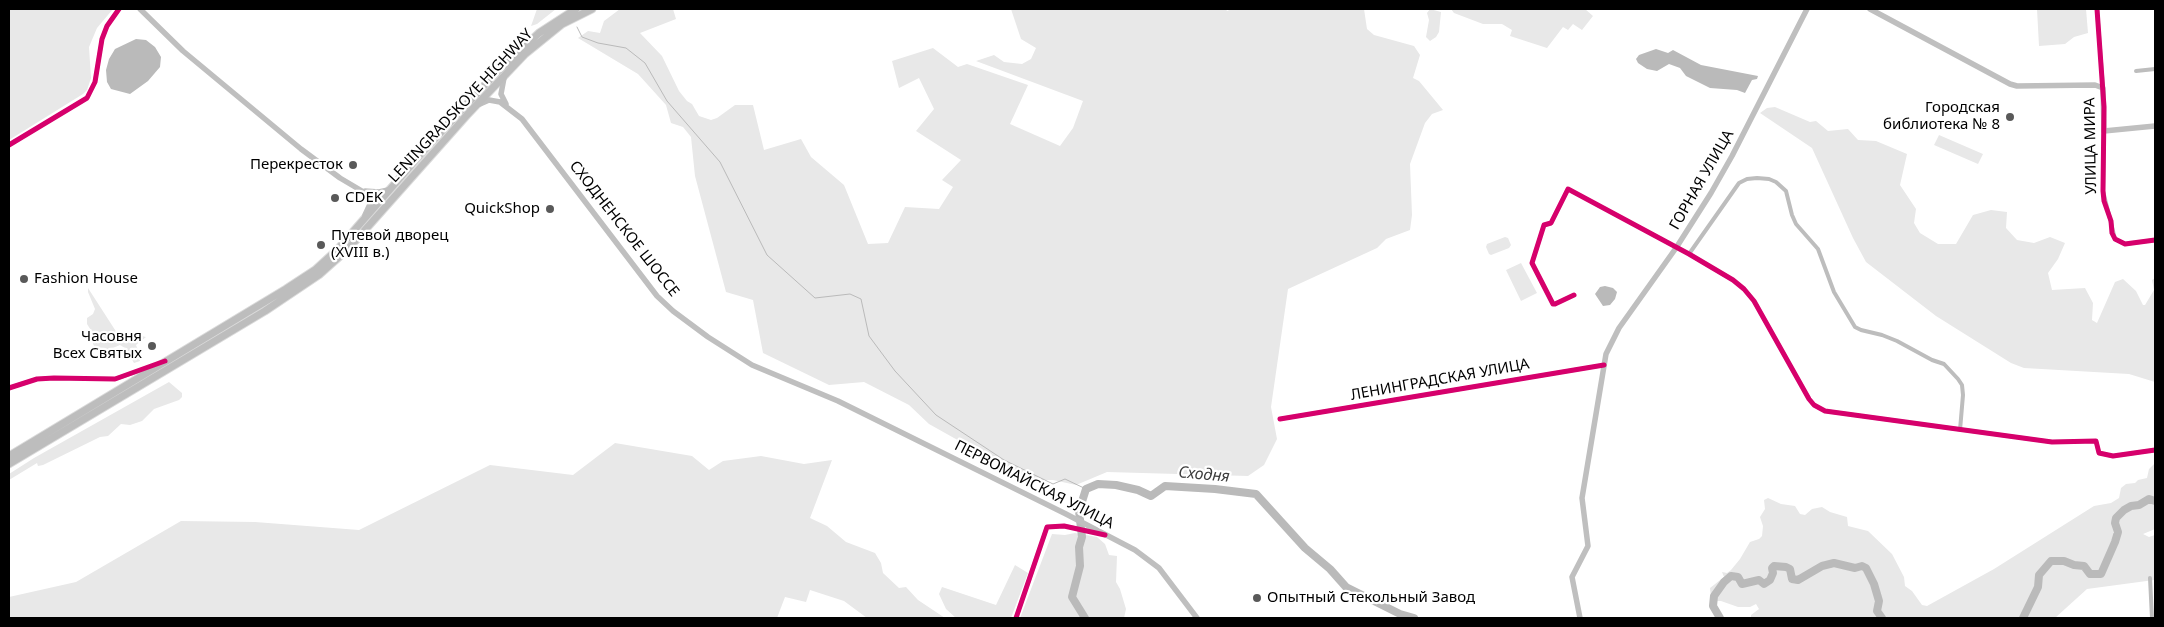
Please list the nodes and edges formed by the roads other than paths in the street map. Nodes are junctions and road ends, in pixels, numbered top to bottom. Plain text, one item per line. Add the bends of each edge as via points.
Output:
1 (119, 9) edge
2 (140, 9) edge
3 (576, 9) edge
4 (592, 9) edge
5 (1807, 9) edge
6 (1870, 9) edge
7 (2097, 9) edge
8 (2155, 69) edge
9 (2136, 71) dead end
10 (506, 74) junction
11 (2103, 88) junction
12 (474, 107) junction
13 (510, 109) junction
14 (2155, 126) edge
15 (2104, 131) junction
16 (9, 145) edge
17 (388, 190) junction
18 (363, 191) junction
19 (364, 217) junction
20 (2155, 240) edge
21 (1676, 248) junction
22 (1689, 254) junction
23 (1574, 295) dead end
24 (165, 361) junction
25 (1604, 365) junction
26 (9, 388) edge
27 (838, 401) joint
28 (1280, 419) dead end
29 (1960, 430) junction
30 (2155, 450) edge
31 (9, 456) edge
32 (9, 464) edge
33 (1089, 529) junction
34 (2150, 578) dead end
35 (1016, 618) edge
36 (1198, 618) edge
37 (1580, 618) edge
38 (2152, 618) edge

1 - 16 street via 102,39 95,82 87,98
2 - 18 main road via 183,51 301,149
3 - 17 highway, LENINGRADSKOYE HIGHWAY via 553,22 523,46
4 - 10 highway, LENINGRADSKOYE HIGHWAY via 545,36
5 - 21 main road, ГОРНАЯ УЛИЦА via 1732,156
6 - 11 main road via 2010,84 2095,85
7 - 11 street
8 - 9 street
10 - 12 highway, LENINGRADSKOYE HIGHWAY
10 - 13 main road, СХОДНЕНСКОЕ ШОССЕ via 501,94
11 - 15 main road, УЛИЦА МИРА
12 - 13 main road, СХОДНЕНСКОЕ ШОССЕ via 494,100
12 - 32 highway, LENINGRADSKOYE HIGHWAY via 348,248 320,274 257,316
13 - 27 main road, СХОДНЕНСКОЕ ШОССЕ via 530,128 641,276 673,311 730,353
14 - 15 main road
15 - 20 street, УЛИЦА МИРА via 2103,191 2112,233 2115,239 2125,244
17 - 18 main road
17 - 19 highway, LENINGRADSKOYE HIGHWAY
18 - 19 main road via 371,202
19 - 24 highway, LENINGRADSKOYE HIGHWAY via 338,249 314,270
21 - 22 street
21 - 23 street via 1568,189 1552,223 1544,225 1532,263 1553,304
21 - 25 main road, ГОРНАЯ УЛИЦА via 1613,338
22 - 29 street via 1733,280 1754,301 1814,405 1841,414
22 - 29 street via 1739,183 1757,178 1776,182 1786,191 1796,224 1818,249 1834,292 1855,327 1897,341 1944,364 1958,379 1963,395
24 - 26 street via 115,379 37,379
24 - 31 highway, LENINGRADSKOYE HIGHWAY
25 - 28 street, ЛЕНИНГРАДСКАЯ УЛИЦА
25 - 37 main road, ГОРНАЯ УЛИЦА via 1582,498 1588,546 1572,577
27 - 33 main road, ПЕРВОМАЙСКАЯ УЛИЦА via 1066,514
29 - 30 street via 2052,442 2096,441 2099,453 2113,456
33 - 35 street via 1047,527
33 - 36 main road, ПЕРВОМАЙСКАЯ УЛИЦА via 1135,550 1154,563
34 - 38 street

